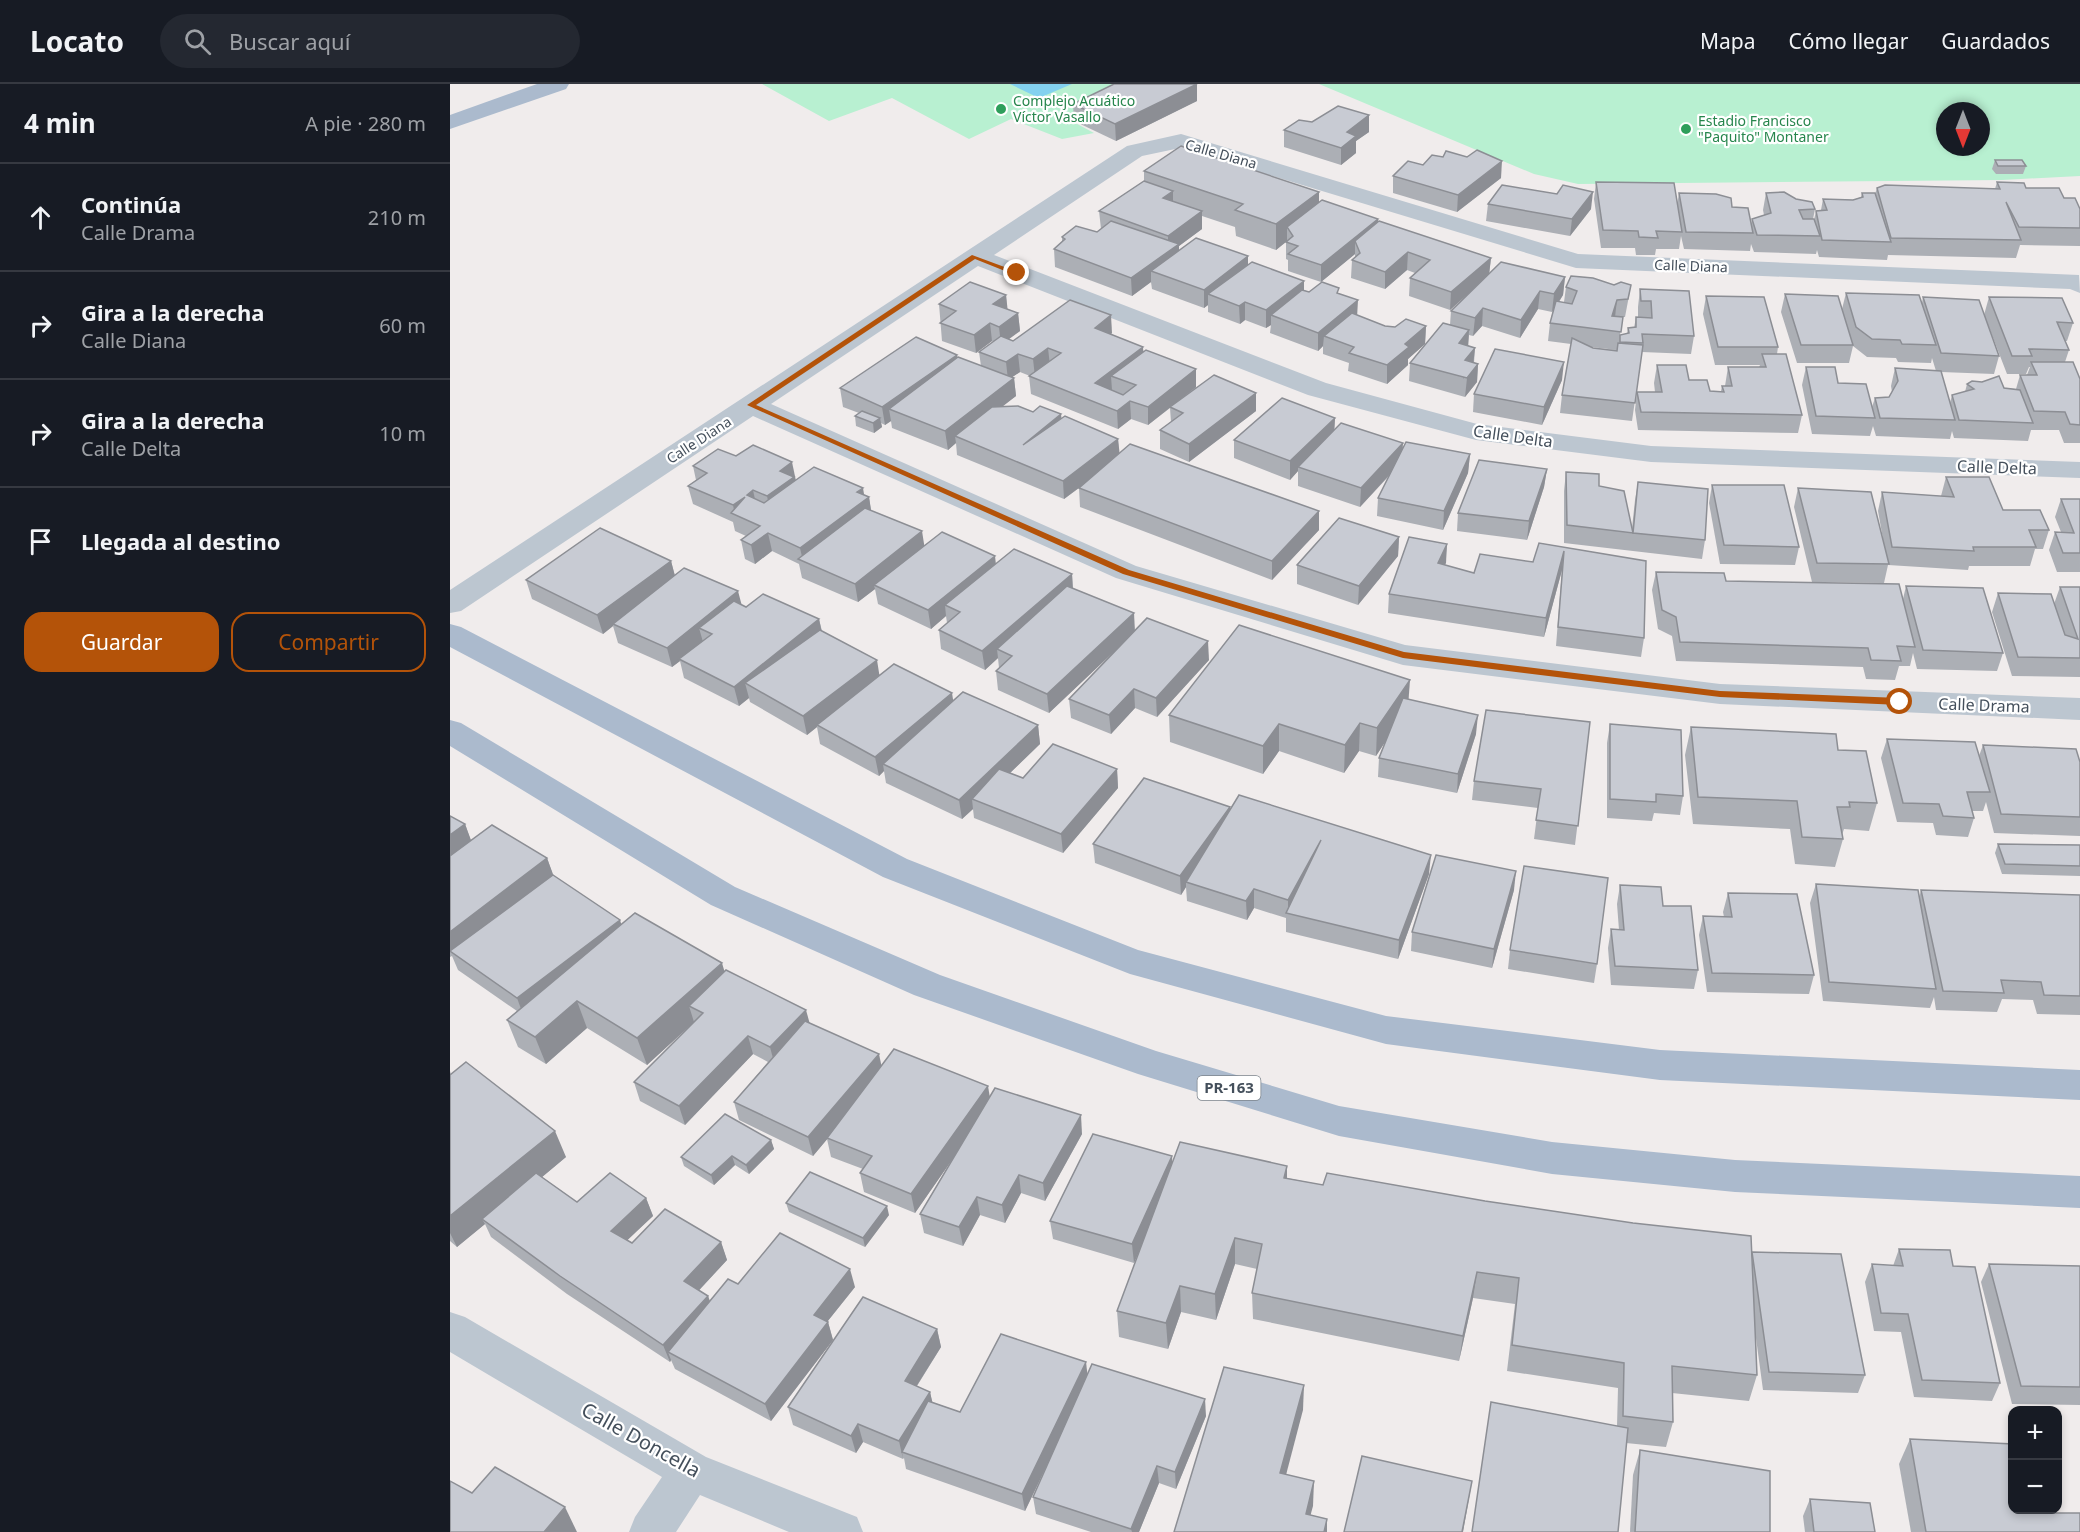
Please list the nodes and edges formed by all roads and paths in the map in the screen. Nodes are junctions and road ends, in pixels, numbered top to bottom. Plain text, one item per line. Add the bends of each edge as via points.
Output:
1 (558, 84) edge
2 (450, 122) edge
3 (975, 256) junction
4 (2079, 284) edge
5 (751, 405) junction
6 (2080, 470) edge
7 (450, 604) edge
8 (450, 634) edge
9 (2080, 709) edge
10 (450, 731) edge
11 (2080, 1085) edge
12 (2080, 1192) edge
13 (450, 1330) edge
14 (691, 1471) junction
15 (651, 1532) edge
16 (841, 1532) edge

1 - 2 main road
3 - 4 street, Calle Diana via 1135,150 1181,141 1576,261
3 - 5 street, Calle Diana
3 - 6 street, Calle Delta via 1317,389 1476,432 1651,454
5 - 7 street, Calle Diana
5 - 9 street, Calle Drama via 1126,572 1403,655 1720,694
8 - 11 main road via 894,868 1130,961 1386,1030 1660,1065
10 - 12 main road, PR-163 via 744,906 927,985 1151,1064 1339,1121 1552,1158 1723,1175
13 - 14 street, Calle Doncella
14 - 15 street
14 - 16 street, Calle Doncella

